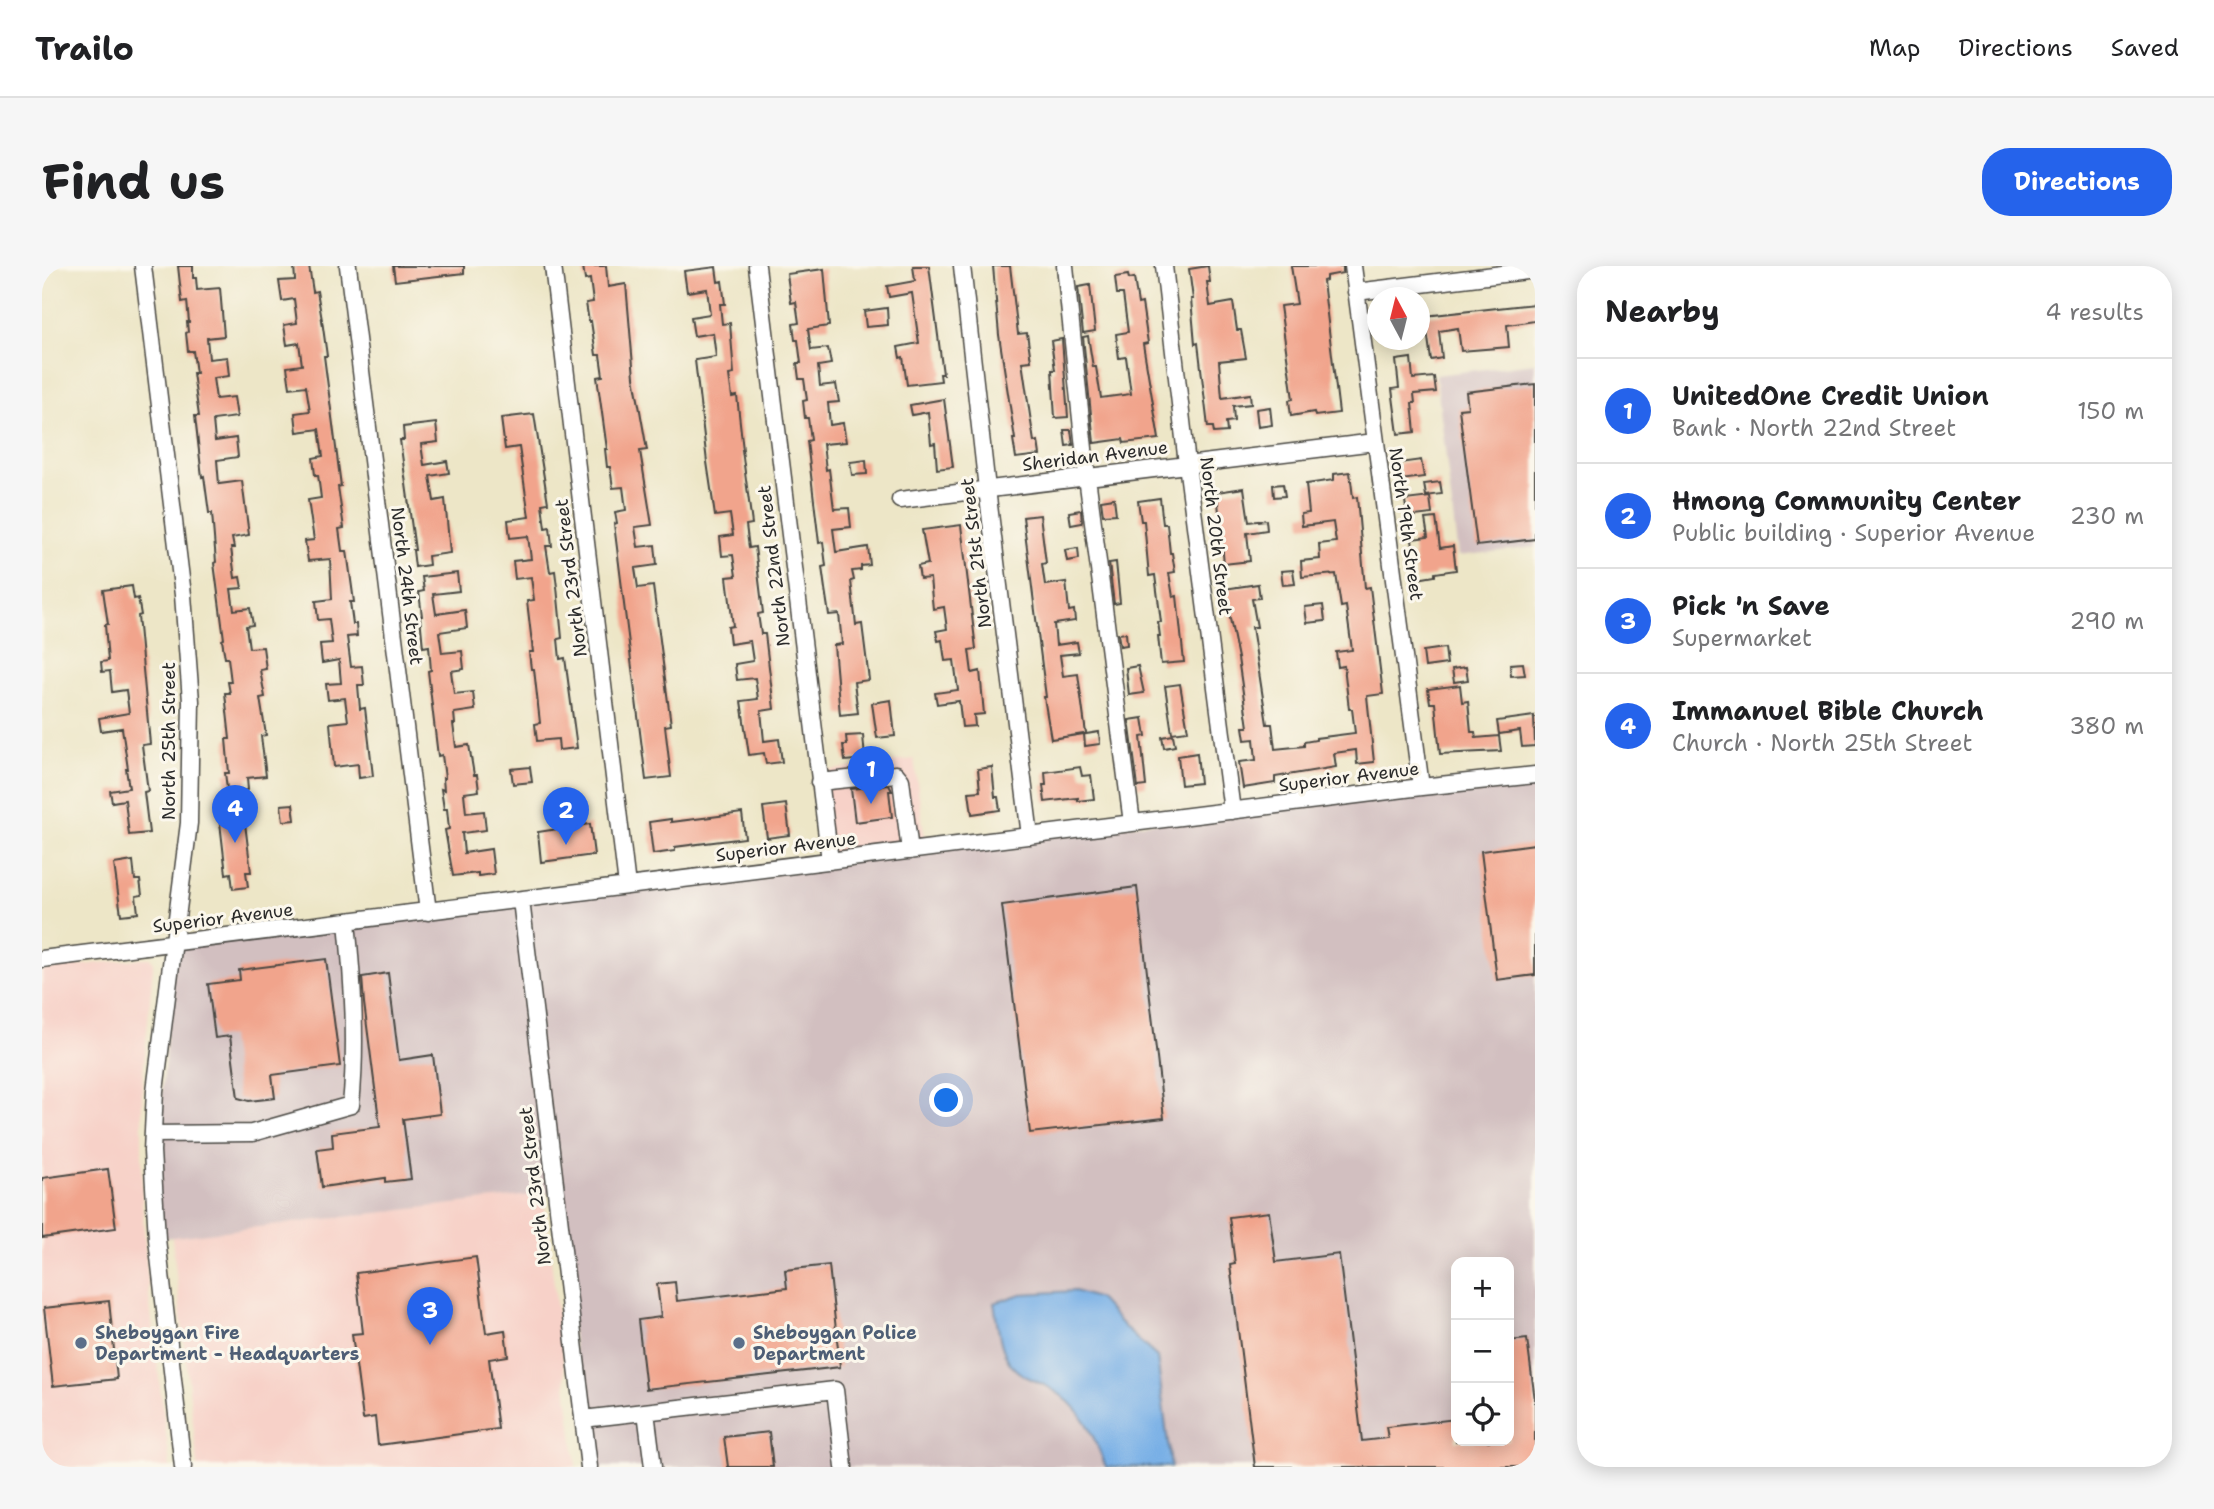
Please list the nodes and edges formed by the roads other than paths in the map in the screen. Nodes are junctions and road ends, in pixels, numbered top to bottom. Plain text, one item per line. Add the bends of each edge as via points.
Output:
1 (143, 266) edge
2 (348, 266) edge
3 (553, 266) edge
4 (757, 266) edge
5 (962, 266) edge
6 (1065, 266) edge
7 (1164, 266) edge
8 (1353, 266) edge
9 (1535, 270) edge
10 (1356, 292) junction
11 (1375, 442) junction
12 (1187, 464) junction
13 (1087, 477) junction
14 (987, 489) junction
15 (900, 500) dead end
16 (1532, 773) edge
17 (820, 782) junction
18 (1421, 787) junction
19 (1232, 811) junction
20 (1132, 823) junction
21 (1030, 836) junction
22 (910, 851) junction
23 (830, 861) junction
24 (627, 886) junction
25 (521, 900) junction
26 (428, 912) junction
27 (347, 922) junction
28 (174, 944) junction
29 (42, 959) edge
30 (153, 1134) junction
31 (646, 1412) junction
32 (583, 1419) junction
33 (183, 1467) edge
34 (589, 1467) edge
35 (653, 1467) edge
36 (844, 1467) edge

1 - 28 street, North 25th Street via 183,595 191,701 189,823
2 - 26 street, North 24th Street
3 - 24 street, North 23rd Street
4 - 17 street, North 22nd Street
5 - 14 street, North 21st Street
6 - 13 street
7 - 12 street, North 20th Street
8 - 10 street, North 19th Street
9 - 10 street
10 - 11 street, North 19th Street
11 - 12 street, Sheridan Avenue
11 - 18 street, North 19th Street
12 - 13 street, Sheridan Avenue
12 - 19 street, North 20th Street
13 - 14 street, Sheridan Avenue
13 - 20 street
14 - 15 street, Sheridan Avenue
14 - 21 street, North 21st Street
16 - 18 street, Superior Avenue
17 - 22 street via 896,774 901,780
17 - 23 street, North 22nd Street
18 - 19 street, Superior Avenue
19 - 20 street, Superior Avenue
20 - 21 street, Superior Avenue
21 - 22 street, Superior Avenue
22 - 23 street, Superior Avenue
23 - 24 street, Superior Avenue
24 - 25 street, Superior Avenue
25 - 26 street, Superior Avenue
25 - 32 street, North 23rd Street
26 - 27 street, Superior Avenue
27 - 28 street, Superior Avenue
27 - 30 street via 355,1069 351,1105 252,1133
28 - 29 street, Superior Avenue
28 - 30 street, North 25th Street
30 - 33 street, North 25th Street via 157,1239
31 - 32 street
31 - 35 street
31 - 36 street via 835,1390
32 - 34 street, North 23rd Street

